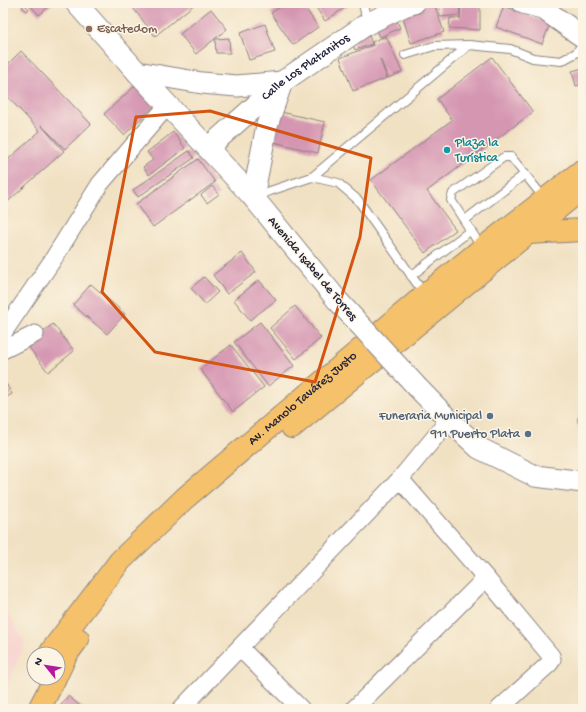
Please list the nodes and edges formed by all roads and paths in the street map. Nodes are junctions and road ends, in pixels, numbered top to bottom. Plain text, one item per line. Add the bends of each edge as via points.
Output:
1 (363, 3) edge
2 (414, 3) edge
3 (523, 3) edge
4 (78, 4) edge
5 (367, 24) junction
6 (583, 37) edge
7 (583, 43) edge
8 (469, 46) junction
9 (405, 55) dead end
10 (137, 72) junction
11 (282, 82) junction
12 (168, 105) junction
13 (208, 148) junction
14 (583, 170) edge
15 (526, 174) junction
16 (312, 177) junction
17 (583, 187) edge
18 (253, 196) junction
19 (544, 199) junction
20 (465, 220) junction
21 (583, 230) edge
22 (528, 233) junction
23 (477, 239) junction
24 (411, 276) junction
25 (425, 295) junction
26 (3, 333) edge
27 (35, 334) dead end
28 (3, 350) edge
29 (449, 420) junction
30 (400, 479) junction
31 (583, 482) edge
32 (486, 578) junction
33 (55, 646) edge
34 (240, 648) junction
35 (66, 655) edge
36 (35, 686) edge
37 (51, 686) edge
38 (24, 709) edge
39 (39, 709) edge
40 (181, 709) edge
41 (301, 709) edge
42 (354, 709) edge
43 (499, 709) edge

1 - 5 lane
2 - 5 street, Calle Los Platanitos
3 - 6 street via 542,8
4 - 10 street, Avenida Isabel de Torres
5 - 11 street, Calle Los Platanitos
7 - 8 lane via 576,53 562,61 533,58 510,49
8 - 9 lane via 434,46
8 - 16 lane
10 - 11 street via 237,86
10 - 12 street, Avenida Isabel de Torres
11 - 13 street, Calle Los Platanitos
11 - 18 street via 267,125
12 - 13 street, Avenida Isabel de Torres
12 - 26 street via 100,184
13 - 18 street, Avenida Isabel de Torres
14 - 19 main road, Av. Manolo Tavárez Justo
15 - 19 lane
15 - 20 lane
15 - 20 lane via 511,157 504,157 454,193 451,200
16 - 18 lane
16 - 24 lane via 338,183 358,200
17 - 22 main road, Av. Manolo Tavárez Justo
18 - 29 street, Avenida Isabel de Torres, bridge via 338,302
19 - 23 main road, Av. Manolo Tavárez Justo
20 - 23 lane
21 - 22 main road
22 - 35 main road, Av. Manolo Tavárez Justo via 270,445 134,562
23 - 24 lane
23 - 25 main road, Av. Manolo Tavárez Justo
24 - 25 lane
25 - 33 main road, Av. Manolo Tavárez Justo via 185,498 120,561
27 - 28 street
29 - 30 street
29 - 31 street, Avenida Isabel de Torres via 479,448 535,476
30 - 32 street
30 - 34 street
32 - 42 street
32 - 43 street via 552,656 552,659
34 - 40 street
34 - 41 street
36 - 38 main road
37 - 39 main road

